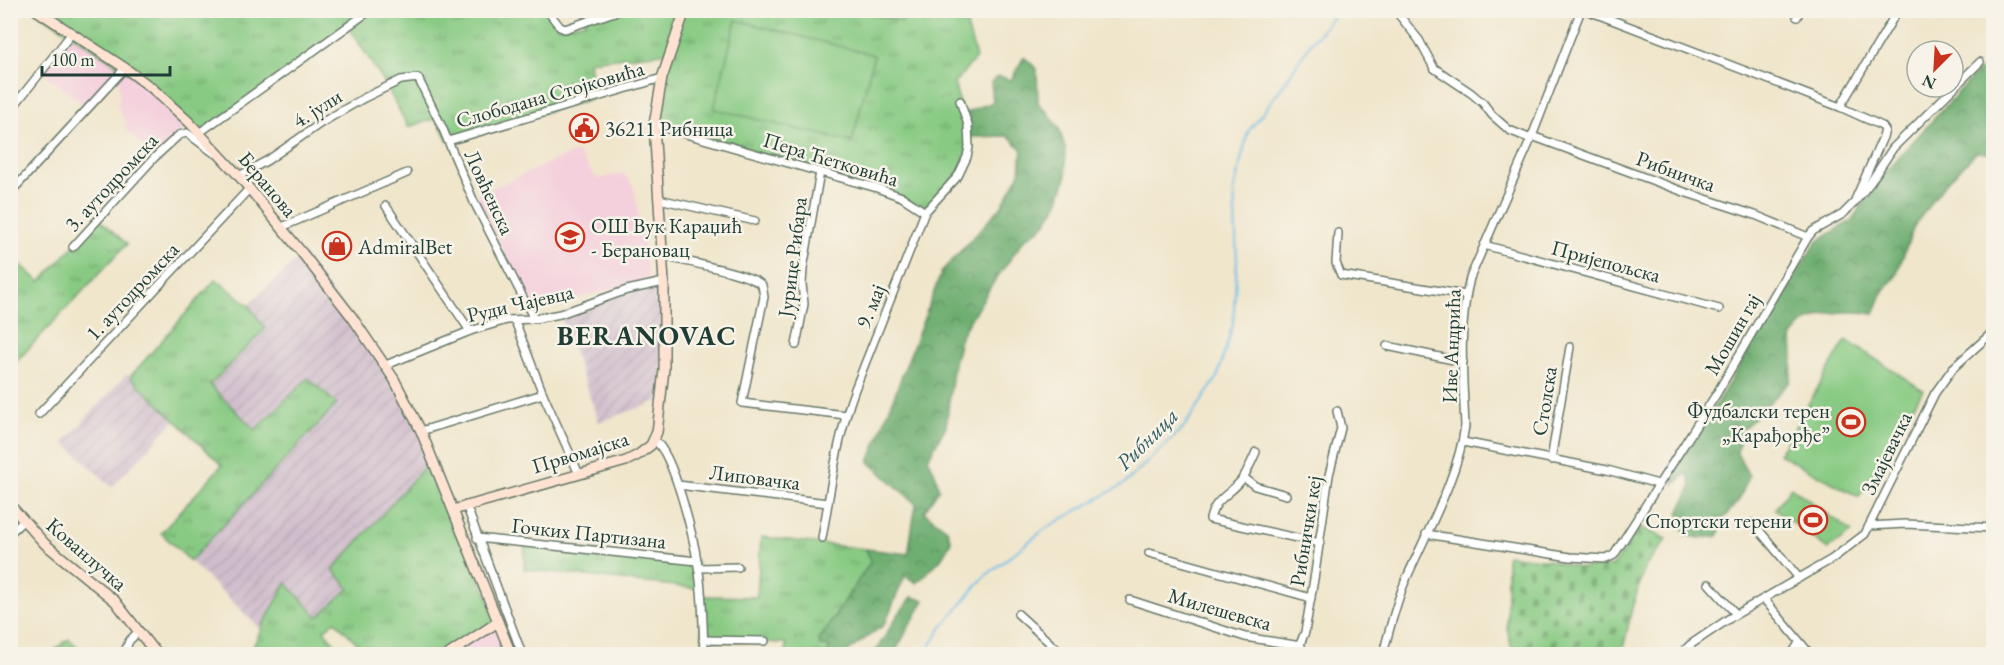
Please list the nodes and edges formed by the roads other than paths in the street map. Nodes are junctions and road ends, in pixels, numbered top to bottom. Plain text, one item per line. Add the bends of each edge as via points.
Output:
1 (36, 10) edge
2 (547, 10) edge
3 (620, 10) edge
4 (685, 10) edge
5 (1395, 10) edge
6 (1581, 10) edge
7 (1586, 10) edge
8 (1898, 10) edge
9 (368, 12) edge
10 (72, 33) junction
11 (1980, 62) dead end
12 (125, 68) junction
13 (418, 78) joint
14 (662, 78) junction
15 (960, 101) dead end
16 (1840, 107) junction
17 (10, 111) edge
18 (654, 125) junction
19 (199, 133) junction
20 (1532, 137) junction
21 (448, 141) junction
22 (235, 172) junction
23 (819, 172) junction
24 (407, 173) dead end
25 (249, 189) junction
26 (10, 193) edge
27 (659, 199) junction
28 (1854, 203) junction
29 (386, 206) dead end
30 (925, 212) junction
31 (755, 221) dead end
32 (282, 227) junction
33 (1338, 233) dead end
34 (1808, 237) junction
35 (1484, 245) junction
36 (73, 247) dead end
37 (662, 256) junction
38 (664, 282) junction
39 (1466, 294) junction
40 (1719, 309) dead end
41 (532, 319) junction
42 (515, 321) junction
43 (470, 331) junction
44 (1994, 331) edge
45 (521, 336) junction
46 (796, 345) dead end
47 (1387, 346) dead end
48 (1570, 347) dead end
49 (1463, 362) junction
50 (386, 365) junction
51 (543, 394) junction
52 (1337, 411) dead end
53 (39, 414) dead end
54 (846, 415) junction
55 (421, 431) junction
56 (654, 440) junction
57 (1463, 442) junction
58 (1256, 452) dead end
59 (1551, 460) junction
60 (579, 474) junction
61 (1244, 477) junction
62 (1658, 484) junction
63 (678, 485) junction
64 (1286, 495) dead end
65 (828, 503) junction
66 (10, 505) edge
67 (466, 505) junction
68 (453, 510) junction
69 (24, 520) junction
70 (1753, 523) dead end
71 (1869, 526) junction
72 (1994, 528) edge
73 (10, 533) edge
74 (1426, 534) junction
75 (477, 538) junction
76 (822, 538) dead end
77 (1320, 543) junction
78 (1149, 553) dead end
79 (698, 565) junction
80 (738, 567) dead end
81 (1799, 578) junction
82 (1709, 584) dead end
83 (1311, 598) junction
84 (1764, 599) junction
85 (1130, 600) dead end
86 (1018, 614) dead end
87 (1736, 614) junction
88 (498, 622) junction
89 (139, 631) junction
90 (703, 640) junction
91 (765, 641) dead end
92 (1799, 643) junction
93 (1301, 646) junction
94 (124, 654) edge
95 (159, 654) edge
96 (448, 654) edge
97 (511, 654) edge
98 (522, 654) edge
99 (704, 654) edge
100 (1062, 654) edge
101 (1296, 654) edge
102 (1383, 654) edge
103 (1681, 654) edge
104 (1792, 654) edge
105 (1810, 654) edge

1 - 10 main road, Беранова
2 - 3 street via 565,29
4 - 14 main road, Првомајска
5 - 20 street, Рибничка via 1419,40 1434,68 1471,93 1509,129
6 - 20 street, Иве Андрића
7 - 16 street
8 - 16 street
9 - 19 street
10 - 12 main road, Беранова
10 - 17 street
11 - 28 street, Мошин гај via 1893,148
12 - 19 main road, Беранова
12 - 26 street
13 - 21 street, Ловћенска
13 - 22 street, 4. јули via 401,80 364,99 267,160
14 - 18 main road, Првомајска
14 - 21 street, Слободана Стојковића
15 - 30 street, 9. мај via 968,125 967,157 958,176
16 - 28 street via 1885,130
18 - 23 street, Пера Ћетковића
18 - 27 main road, Првомајска
19 - 22 main road, Беранова
20 - 34 street, Рибничка
20 - 35 street, Иве Андрића
21 - 41 street, Ловћенска
22 - 25 main road, Беранова
22 - 36 street, 3. аутодромска via 188,133 179,135
23 - 30 street, Пера Ћетковића via 902,197
23 - 46 street, Јурице Рибара via 803,269 804,304
24 - 32 street
25 - 32 main road, Беранова
25 - 53 street, 1. аутодромска
27 - 31 street
27 - 37 main road, Првомајска
28 - 34 street, Мошин гај
29 - 43 street
30 - 54 street, 9. мај
32 - 50 main road, Беранова
33 - 39 street via 1336,263 1341,275
34 - 62 street, Мошин гај via 1717,393
35 - 39 street, Иве Андрића
35 - 40 street, Пријепољска
37 - 38 main road, Првомајска
37 - 54 street via 749,278 764,288 742,404
38 - 41 street, Руди Чајевца
38 - 56 main road, Првомајска via 664,369
39 - 49 street, Иве Андрића
41 - 42 street, Руди Чајевца
41 - 45 street
42 - 43 street, Руди Чајевца
42 - 45 street
43 - 50 street, Руди Чајевца
44 - 71 street, Змајевачка via 1953,368 1935,393
45 - 51 street
47 - 49 street
48 - 59 street, Столска
49 - 57 street, Иве Андрића
50 - 55 main road, Беранова
51 - 55 street
51 - 60 street
52 - 77 street, Рибнички кеј via 1341,428 1329,476
54 - 65 street, 9. мај
55 - 68 main road, Беранова
56 - 60 main road, Првомајска via 647,450 632,458
56 - 63 street via 663,449
57 - 59 street, Столска
57 - 74 street, Иве Андрића
58 - 61 street
59 - 62 street, Столска
60 - 67 main road, Првомајска
61 - 64 street via 1255,486
61 - 77 street via 1217,502 1210,519
62 - 74 street, Мошин гај via 1614,555 1606,559
63 - 65 street, Липовачка
63 - 79 street
65 - 76 street, 9. мај
66 - 69 main road, Кованлучка
67 - 68 main road, Првомајска
67 - 75 street
68 - 88 main road, Беранова
69 - 73 street
69 - 89 main road, Кованлучка via 45,544 110,596
70 - 81 street
71 - 72 street
71 - 81 street, Змајевачка via 1865,534 1832,559
74 - 102 street, Иве Андрића via 1403,588
75 - 79 street, Гочких Партизана
75 - 98 street
77 - 83 street, Рибнички кеј
78 - 83 street
79 - 80 street, Гочких Партизана
79 - 90 street
81 - 84 street, Змајевачка
82 - 87 street
83 - 93 street, Рибнички кеј
84 - 87 street, Змајевачка
84 - 92 street
85 - 93 street, Милешевска via 1245,637
86 - 100 street
87 - 103 street, Змајевачка
88 - 96 main road
88 - 97 main road, Беранова
89 - 94 street
89 - 95 main road, Кованлучка
90 - 91 street
90 - 99 street
92 - 104 street
92 - 105 street
93 - 101 street, Рибнички кеј

